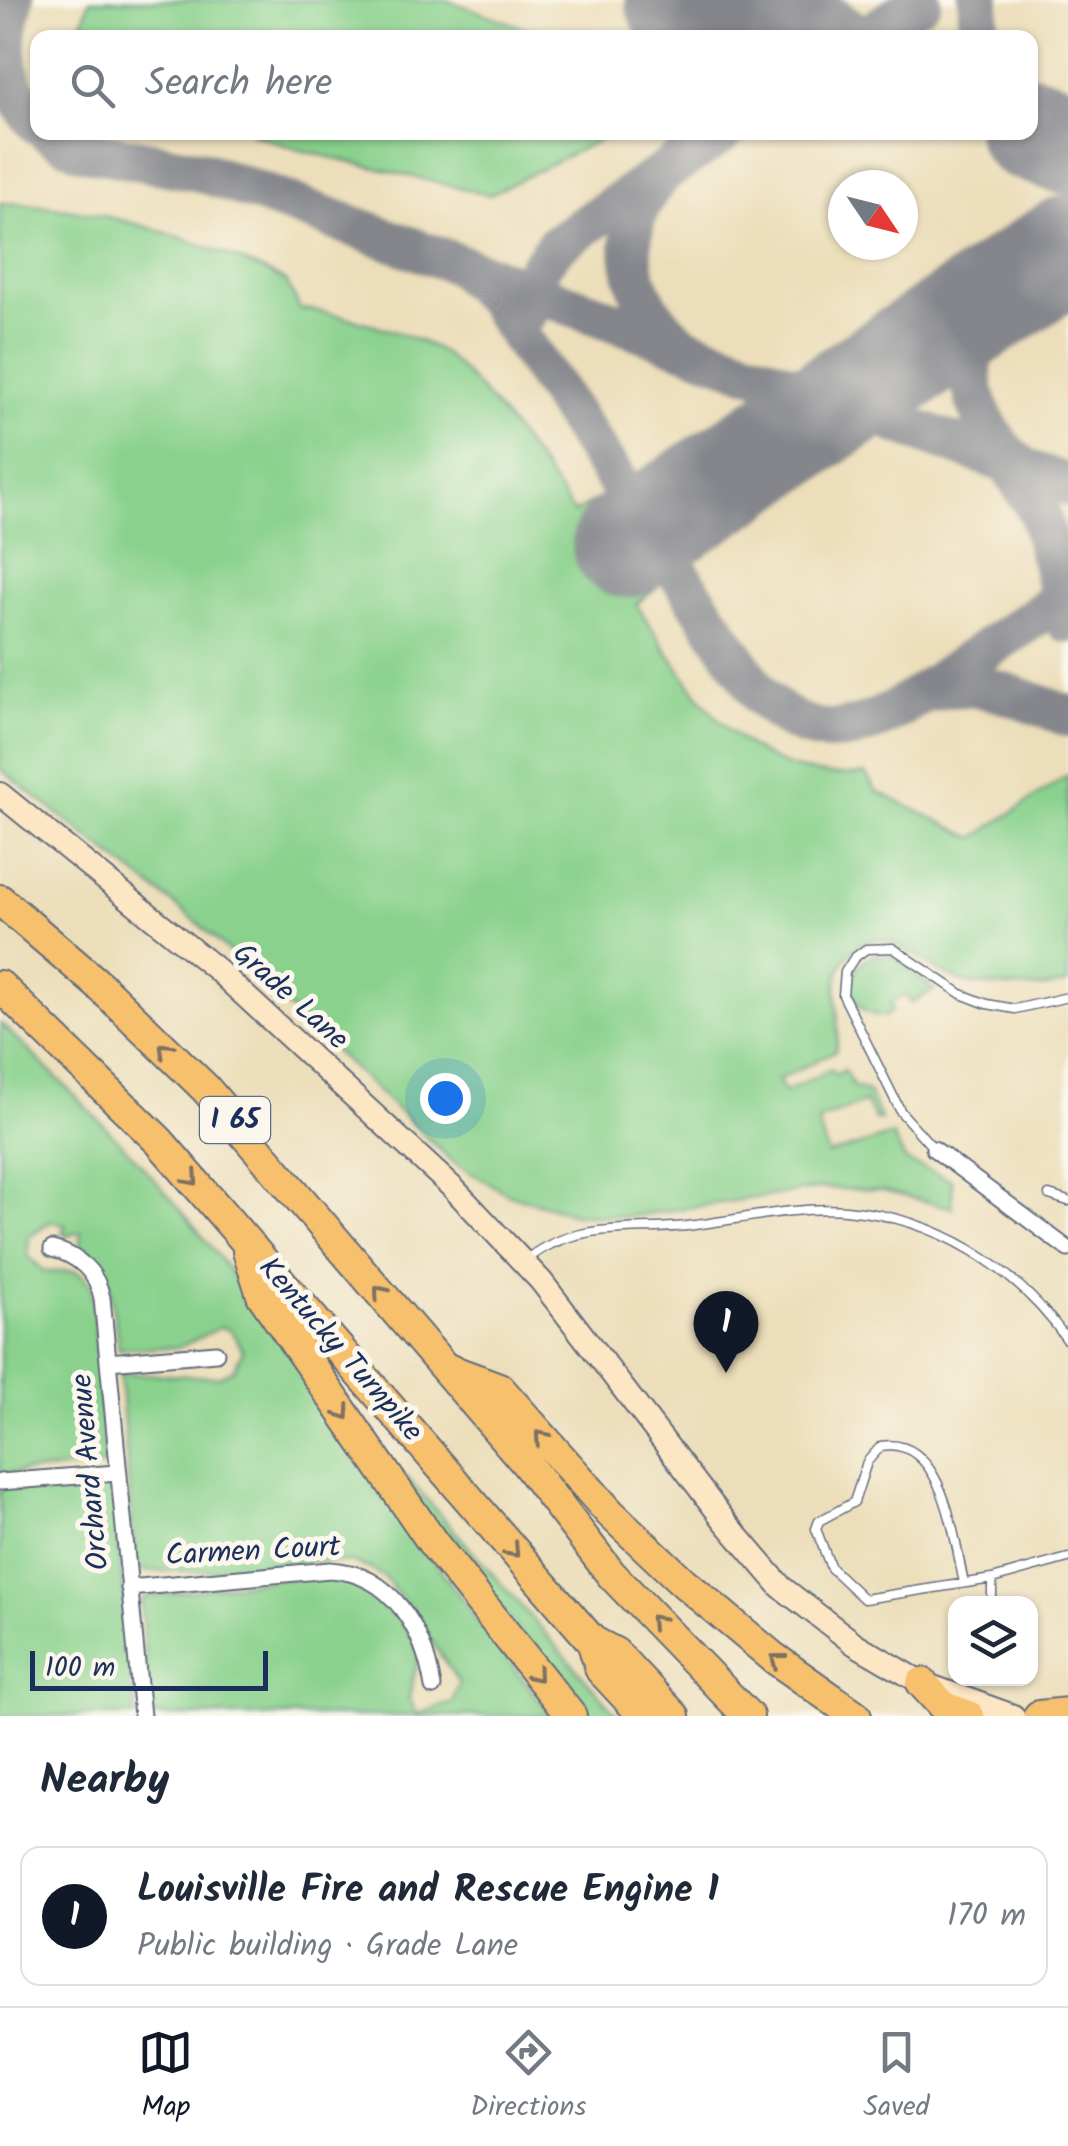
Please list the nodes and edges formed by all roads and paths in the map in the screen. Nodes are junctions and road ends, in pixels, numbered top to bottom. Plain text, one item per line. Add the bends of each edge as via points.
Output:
1 (0, 794) edge
2 (0, 900) edge
3 (0, 986) edge
4 (1068, 997) edge
5 (934, 1149) joint
6 (1049, 1194) dead end
7 (1068, 1201) edge
8 (244, 1239) junction
9 (1066, 1241) edge
10 (52, 1248) dead end
11 (524, 1261) junction
12 (1068, 1341) edge
13 (216, 1354) dead end
14 (108, 1362) junction
15 (442, 1367) junction
16 (117, 1473) junction
17 (0, 1482) edge
18 (1068, 1558) edge
19 (992, 1579) junction
20 (964, 1583) junction
21 (129, 1588) junction
22 (992, 1596) edge
23 (592, 1641) junction
24 (922, 1683) junction
25 (434, 1687) dead end
26 (1068, 1713) edge
27 (142, 1716) edge
28 (571, 1716) edge
29 (644, 1716) edge
30 (674, 1716) edge
31 (748, 1716) edge
32 (856, 1716) edge
33 (969, 1716) edge
34 (1013, 1716) edge
35 (1039, 1716) edge

1 - 11 main road, Grade Lane via 216,970
15 -> 2 highway, I 65 via 205,1088
3 -> 8 highway, Kentucky Turnpike / I 65 via 110,1090
4 - 5 lane via 1015,1009 986,1004 893,948 854,958 843,995 901,1112
5 - 9 street
6 - 7 lane
8 -> 23 highway, Kentucky Turnpike / I 65
8 -> 28 highway via 272,1310 433,1543
10 - 14 street, Orchard Avenue via 79,1260 100,1284
11 - 12 lane via 579,1232 844,1210 923,1226 991,1260
11 - 24 main road, Grade Lane via 781,1586 855,1644
13 - 14 street
14 - 16 street, Orchard Avenue
31 -> 15 highway, I 65 via 611,1574
32 -> 15 highway via 683,1582 610,1513 499,1388
16 - 17 street
16 - 21 street, Orchard Avenue
18 - 19 lane
19 - 20 lane
19 - 22 lane
20 - 20 lane via 864,1598 831,1568 818,1521 854,1502 867,1462 881,1446 918,1455 935,1476
21 - 25 street, Carmen Court via 330,1570 360,1574 404,1610
21 - 27 street, Orchard Avenue
23 - 29 highway via 601,1670
23 - 30 highway, Kentucky Turnpike / I 65 via 615,1653
24 - 33 highway via 944,1708
24 - 34 main road, Grade Lane
26 - 35 highway

